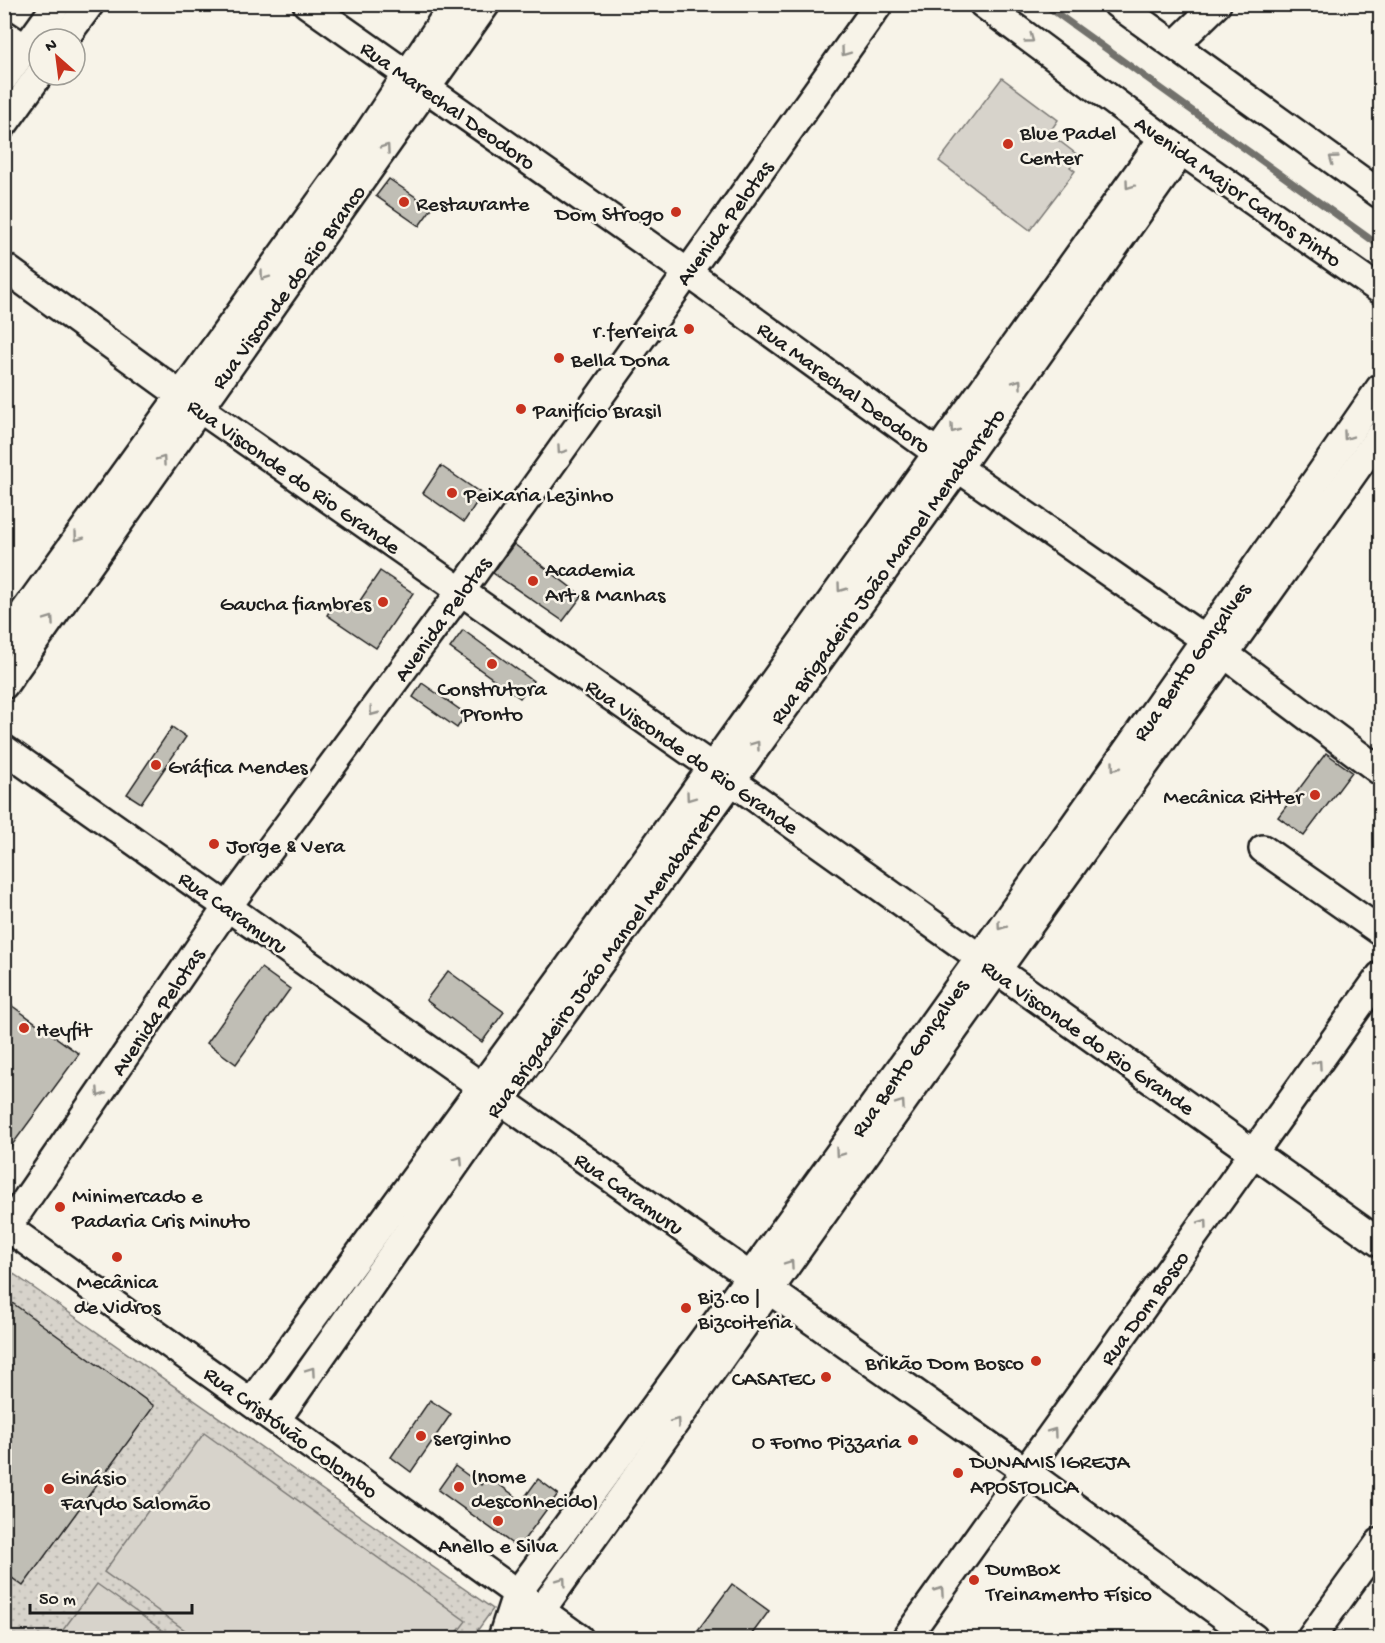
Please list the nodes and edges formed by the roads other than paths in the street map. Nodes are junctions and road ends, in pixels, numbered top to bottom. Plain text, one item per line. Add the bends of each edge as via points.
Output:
1 (90, 4) edge
2 (307, 4) edge
3 (454, 4) edge
4 (486, 4) edge
5 (879, 4) edge
6 (983, 4) edge
7 (1117, 4) edge
8 (1217, 4) edge
9 (57, 27) edge
10 (15, 41) edge
11 (1176, 44) junction
12 (406, 73) junction
13 (4, 78) edge
14 (30, 87) edge
15 (428, 89) junction
16 (4, 124) edge
17 (1173, 145) junction
18 (358, 168) junction
19 (1380, 194) edge
20 (4, 267) edge
21 (687, 272) junction
22 (1380, 290) edge
23 (1380, 388) edge
24 (189, 401) junction
25 (1380, 435) edge
26 (948, 460) junction
27 (461, 591) junction
28 (15, 639) edge
29 (1216, 648) junction
30 (4, 685) edge
31 (4, 749) edge
32 (1380, 771) edge
33 (721, 774) junction
34 (1263, 849) dead end
35 (228, 906) junction
36 (1380, 931) edge
37 (988, 965) junction
38 (1380, 976) edge
39 (490, 1094) junction
40 (1255, 1153) junction
41 (412, 1179) junction
42 (435, 1196) junction
43 (6, 1228) edge
44 (1380, 1243) edge
45 (761, 1284) junction
46 (252, 1401) junction
47 (277, 1419) junction
48 (1024, 1470) junction
49 (1380, 1542) edge
50 (516, 1595) junction
51 (540, 1612) junction
52 (502, 1638) edge
53 (509, 1638) edge
54 (579, 1638) edge
55 (906, 1638) edge
56 (1254, 1638) edge
57 (1311, 1638) edge

1 - 9 street
2 - 12 street, Rua Marechal Deodoro
3 - 12 street, Rua Visconde do Rio Branco
4 - 15 street, Rua Visconde do Rio Branco
5 -> 21 street, Avenida Pelotas
6 -> 17 street, Avenida Major Carlos Pinto
7 - 11 street
8 - 11 street
10 - 13 street
19 -> 11 street
12 - 15 street, Rua Marechal Deodoro
12 - 18 street, Rua Visconde do Rio Branco
14 - 16 street
18 -> 15 street, Rua Visconde do Rio Branco
15 - 21 street, Rua Marechal Deodoro
17 - 22 street, Avenida Major Carlos Pinto
17 - 26 street, Rua Brigadeiro João Manoel Menabarreto
18 - 24 street, Rua Visconde do Rio Branco
20 - 24 street, Rua Visconde do Rio Grande
21 - 26 street, Rua Marechal Deodoro
21 -> 27 street, Avenida Pelotas
23 -> 29 street, Rua Bento Gonçalves
24 - 27 street, Rua Visconde do Rio Grande
24 - 28 street, Rua Visconde do Rio Branco
25 - 29 street, Rua Bento Gonçalves
26 - 29 street, Rua Marechal Deodoro
26 - 33 street, Rua Brigadeiro João Manoel Menabarreto
27 - 33 street, Rua Visconde do Rio Grande
27 -> 35 street, Avenida Pelotas
28 - 30 street, Rua Visconde do Rio Branco
29 - 32 street, Rua Marechal Deodoro
29 - 37 street, Rua Bento Gonçalves
31 - 35 street, Rua Caramuru
33 - 37 street, Rua Visconde do Rio Grande
33 - 39 street, Rua Brigadeiro João Manoel Menabarreto
34 - 36 street
35 - 39 street, Rua Caramuru
35 -> 43 street, Avenida Pelotas
37 - 40 street, Rua Visconde do Rio Grande
37 - 45 street, Rua Bento Gonçalves
40 -> 38 street, Rua Dom Bosco
39 - 41 street, Rua Brigadeiro João Manoel Menabarreto
42 -> 39 street, Rua Brigadeiro João Manoel Menabarreto
39 - 45 street, Rua Caramuru
40 - 44 street, Rua Visconde do Rio Grande
48 -> 40 street, Rua Dom Bosco
41 - 42 street
41 - 46 street, Rua Brigadeiro João Manoel Menabarreto
47 -> 42 street, Rua Brigadeiro João Manoel Menabarreto
43 - 46 street, Rua Cristóvão Colombo
45 - 48 street, Rua Caramuru
45 - 50 street, Rua Bento Gonçalves
51 -> 45 street, Rua Bento Gonçalves
46 - 47 street, Rua Cristóvão Colombo
47 - 50 street, Rua Cristóvão Colombo
55 -> 48 street, Rua Dom Bosco
48 - 56 street, Rua Caramuru
49 - 57 street
50 - 51 street, Rua Cristóvão Colombo
50 - 52 street, Rua Bento Gonçalves
51 - 53 street, Rua Bento Gonçalves
51 - 54 street, Rua Cristóvão Colombo

